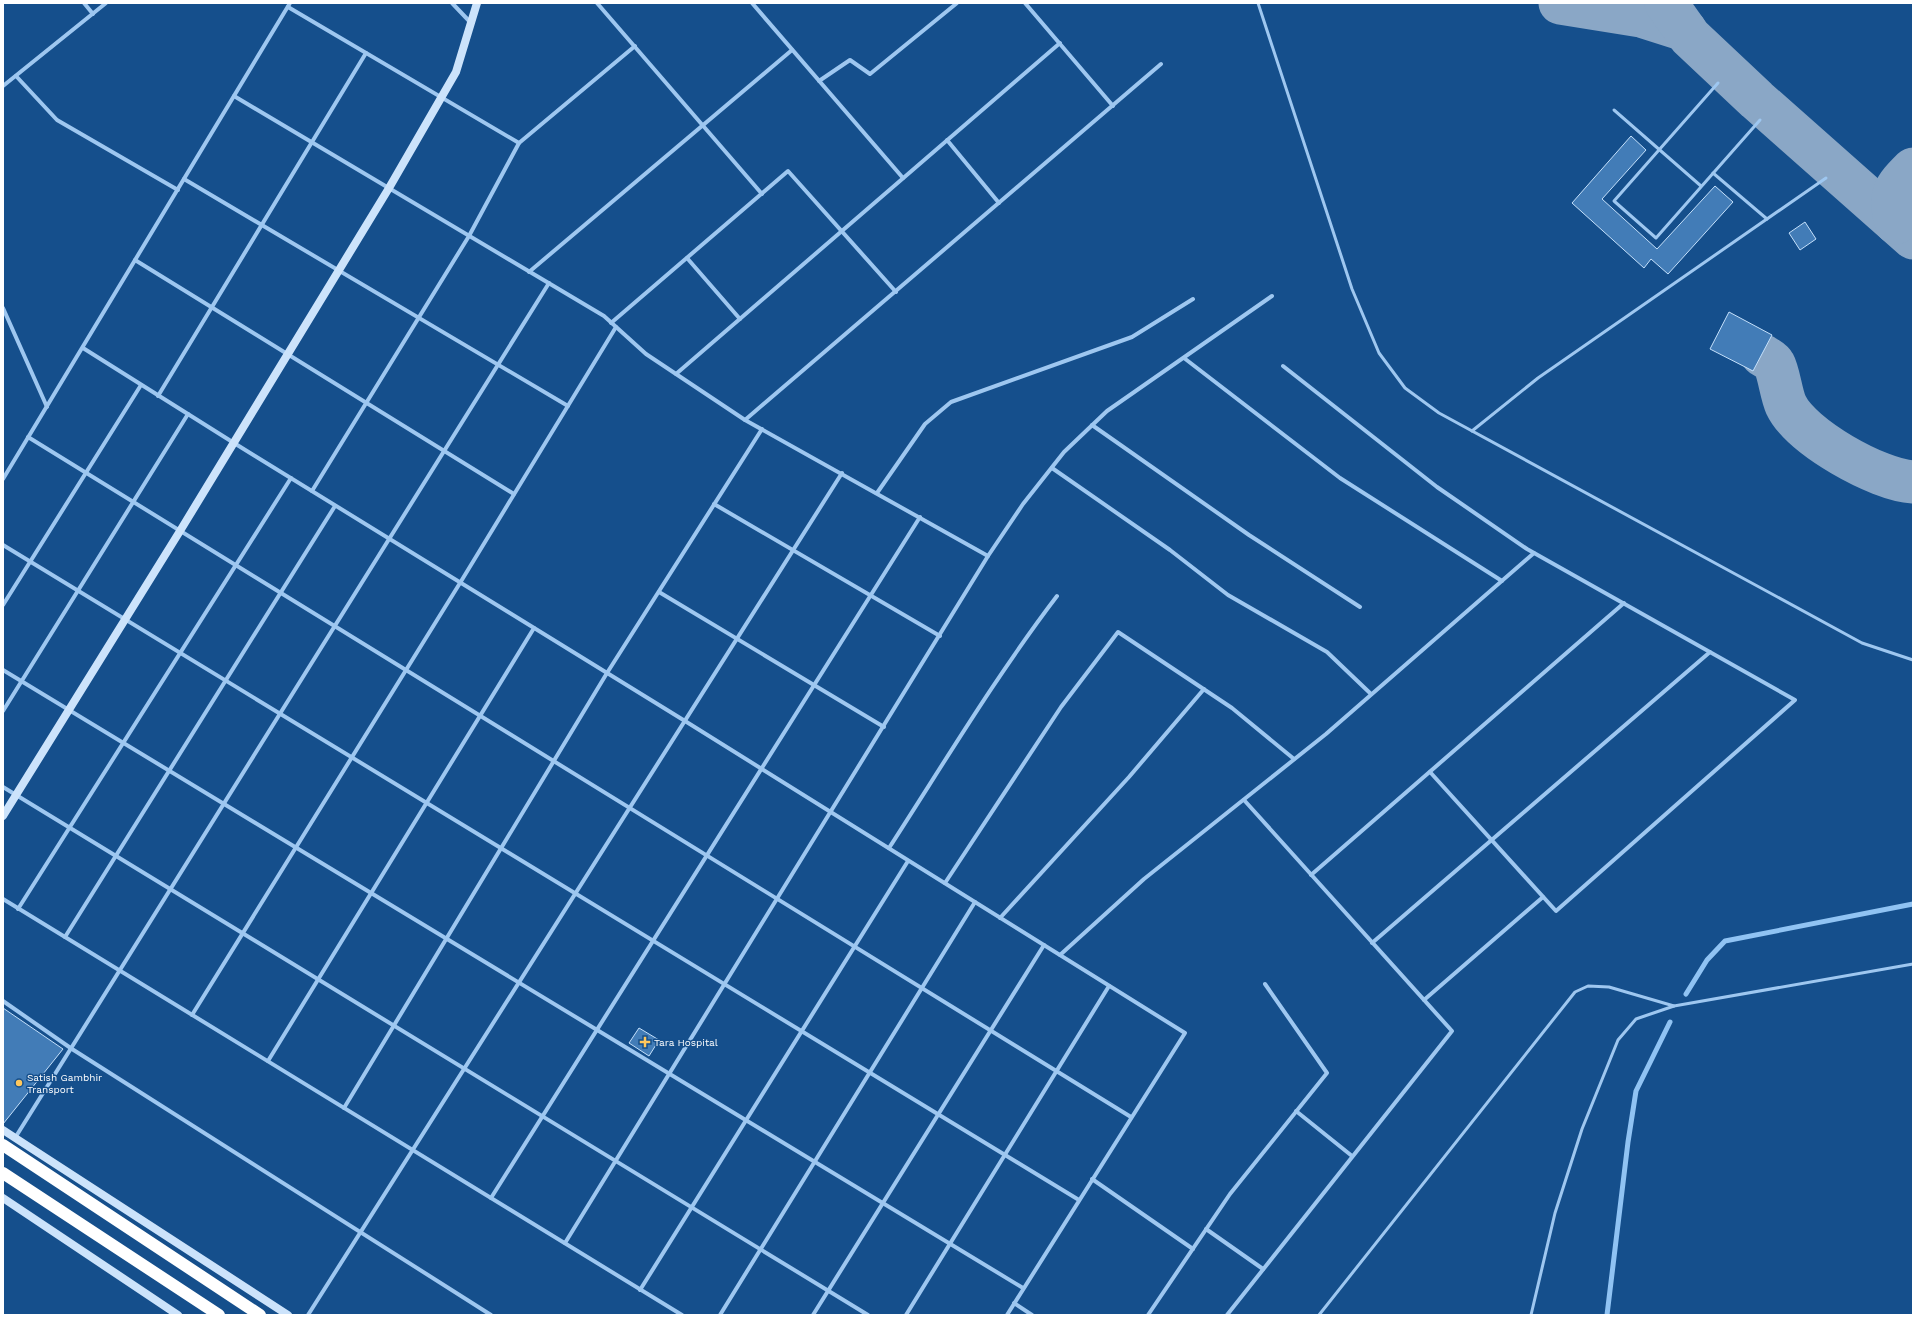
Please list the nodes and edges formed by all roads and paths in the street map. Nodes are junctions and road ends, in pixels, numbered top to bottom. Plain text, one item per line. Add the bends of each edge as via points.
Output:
1 (84, 3) edge
2 (106, 3) edge
3 (452, 3) edge
4 (477, 3) edge
5 (597, 3) edge
6 (752, 3) edge
7 (957, 3) edge
8 (1025, 3) edge
9 (1258, 3) edge
10 (289, 5) edge
11 (93, 14) junction
12 (471, 24) junction
13 (1060, 43) junction
14 (635, 46) junction
15 (792, 50) junction
16 (366, 53) junction
17 (1161, 64) dead end
18 (16, 76) junction
19 (820, 81) junction
20 (1718, 83) dead end
21 (3, 86) edge
22 (234, 96) junction
23 (441, 97) junction
24 (1113, 106) junction
25 (1614, 110) dead end
26 (1760, 120) dead end
27 (703, 125) junction
28 (947, 140) junction
29 (313, 142) junction
30 (519, 143) junction
31 (1659, 150) junction
32 (1713, 173) junction
33 (903, 178) junction
34 (1826, 178) dead end
35 (184, 179) junction
36 (1701, 186) junction
37 (389, 188) junction
38 (178, 190) junction
39 (762, 194) junction
40 (1000, 203) junction
41 (1767, 219) junction
42 (262, 225) junction
43 (842, 231) junction
44 (469, 236) junction
45 (687, 258) junction
46 (135, 260) junction
47 (340, 271) junction
48 (530, 272) junction
49 (549, 283) junction
50 (896, 292) junction
51 (1272, 296) dead end
52 (1193, 299) dead end
53 (3, 308) edge
54 (212, 308) junction
55 (419, 318) junction
56 (740, 319) junction
57 (611, 323) junction
58 (616, 327) junction
59 (83, 348) junction
60 (288, 355) junction
61 (1184, 358) junction
62 (498, 365) junction
63 (1283, 366) dead end
64 (676, 374) junction
65 (141, 385) junction
66 (158, 396) junction
67 (366, 403) junction
68 (568, 406) junction
69 (47, 407) junction
70 (188, 414) junction
71 (746, 420) junction
72 (1092, 425) junction
73 (762, 429) junction
74 (1472, 431) junction
75 (28, 437) junction
76 (234, 443) junction
77 (444, 450) junction
78 (1052, 468) junction
79 (86, 473) junction
80 (842, 473) junction
81 (291, 478) junction
82 (3, 479) edge
83 (312, 491) junction
84 (877, 493) junction
85 (514, 494) junction
86 (133, 502) junction
87 (714, 504) junction
88 (335, 506) junction
89 (920, 517) junction
90 (180, 531) junction
91 (389, 539) junction
92 (3, 545) edge
93 (793, 550) junction
94 (1534, 553) junction
95 (988, 556) junction
96 (30, 561) junction
97 (236, 565) junction
98 (1502, 581) junction
99 (460, 583) junction
100 (78, 590) junction
101 (659, 592) junction
102 (281, 593) junction
103 (870, 595) junction
104 (1057, 596) dead end
105 (1624, 603) junction
106 (3, 605) edge
107 (1360, 607) dead end
108 (125, 620) junction
109 (335, 626) junction
110 (534, 628) junction
111 (940, 636) junction
112 (737, 639) junction
113 (1710, 652) junction
114 (180, 653) junction
115 (1913, 660) edge
116 (3, 670) edge
117 (406, 670) junction
118 (607, 673) junction
119 (22, 681) junction
120 (226, 681) junction
121 (814, 685) junction
122 (1204, 689) junction
123 (1371, 694) junction
124 (70, 710) junction
125 (3, 711) edge
126 (280, 714) junction
127 (480, 716) junction
128 (685, 721) junction
129 (884, 727) junction
130 (123, 743) junction
131 (352, 757) junction
132 (1294, 760) junction
133 (554, 762) junction
134 (761, 769) junction
135 (169, 771) junction
136 (1430, 772) junction
137 (3, 788) edge
138 (16, 795) junction
139 (1244, 800) junction
140 (427, 803) junction
141 (224, 804) junction
142 (630, 808) junction
143 (832, 813) junction
144 (3, 816) edge
145 (69, 828) junction
146 (1492, 840) junction
147 (296, 847) junction
148 (889, 848) junction
149 (502, 849) junction
150 (116, 856) junction
151 (707, 856) junction
152 (908, 861) junction
153 (1311, 875) junction
154 (945, 883) junction
155 (171, 890) junction
156 (371, 893) junction
157 (575, 894) junction
158 (1543, 897) junction
159 (3, 899) edge
160 (778, 899) junction
161 (975, 902) junction
162 (18, 909) junction
163 (1000, 918) junction
164 (242, 933) junction
165 (65, 937) junction
166 (447, 939) junction
167 (653, 941) junction
168 (1372, 943) junction
169 (1044, 945) junction
170 (854, 947) junction
171 (1060, 955) junction
172 (1913, 964) edge
173 (120, 971) junction
174 (318, 980) junction
175 (519, 983) junction
176 (1265, 984) dead end
177 (725, 985) junction
178 (1109, 986) junction
179 (922, 988) junction
180 (1424, 1000) junction
181 (3, 1001) edge
182 (1674, 1006) junction
183 (192, 1015) junction
184 (394, 1026) junction
185 (597, 1030) junction
186 (990, 1030) junction
187 (802, 1032) junction
188 (72, 1049) junction
189 (268, 1062) junction
190 (464, 1069) junction
191 (1056, 1071) junction
192 (870, 1073) junction
193 (670, 1074) junction
194 (344, 1108) junction
195 (1296, 1111) junction
196 (938, 1115) junction
197 (543, 1116) junction
198 (1131, 1117) junction
199 (746, 1120) junction
200 (3, 1130) edge
201 (15, 1138) junction
202 (3, 1145) edge
203 (413, 1150) junction
204 (1004, 1155) junction
205 (1352, 1156) junction
206 (616, 1161) junction
207 (815, 1162) junction
208 (3, 1173) edge
209 (1092, 1180) junction
210 (3, 1198) edge
211 (491, 1198) junction
212 (1079, 1200) junction
213 (883, 1203) junction
214 (692, 1207) junction
215 (1206, 1229) junction
216 (361, 1232) junction
217 (565, 1244) junction
218 (950, 1244) junction
219 (761, 1249) junction
220 (1192, 1249) junction
221 (1263, 1269) junction
222 (1023, 1288) junction
223 (640, 1290) junction
224 (828, 1291) junction
225 (1014, 1303) junction
226 (178, 1315) edge
227 (219, 1315) edge
228 (260, 1315) edge
229 (288, 1315) edge
230 (308, 1315) edge
231 (491, 1315) edge
232 (682, 1315) edge
233 (720, 1315) edge
234 (813, 1315) edge
235 (868, 1315) edge
236 (906, 1315) edge
237 (1007, 1315) edge
238 (1032, 1315) edge
239 (1148, 1315) edge
240 (1227, 1315) edge
241 (1319, 1315) edge
242 (1531, 1315) edge

1 - 11 street
2 - 11 street
3 - 12 street
4 - 12 street
5 - 14 street
6 - 15 street
7 - 19 street via 870,74 850,60
8 - 13 street
9 - 74 lane via 1352,290 1379,354 1405,388 1439,413
10 - 16 street
10 - 22 street
11 - 18 street
12 - 23 street via 456,72
13 - 24 street
13 - 28 street
14 - 27 street
14 - 30 street
15 - 19 street
15 - 27 street
16 - 23 street
16 - 29 street
17 - 24 street
18 - 21 street
18 - 38 street via 57,120
19 - 33 street
20 - 31 lane
22 - 29 street
22 - 35 street
23 - 30 street
23 - 37 street
24 - 40 street
25 - 31 lane
26 - 32 lane
27 - 39 street
27 - 48 street
28 - 33 street
28 - 40 street
29 - 37 street
29 - 42 street
30 - 44 street
31 - 36 lane
31 - 36 lane via 1614,202 1656,238
32 - 36 lane
32 - 41 lane
33 - 43 street
34 - 41 lane
35 - 38 street
35 - 42 street
37 - 44 street
37 - 47 street
38 - 46 street
39 - 43 street via 788,171
39 - 45 street
40 - 50 street
41 - 74 lane via 1538,378
42 - 47 street
42 - 54 street
43 - 50 street
43 - 56 street
44 - 48 street
44 - 55 street
45 - 56 street
45 - 57 street
46 - 54 street
46 - 59 street
47 - 55 street
47 - 60 street
48 - 49 street
49 - 57 street via 604,316
49 - 62 street
50 - 71 street
51 - 61 street
52 - 84 street via 1132,337 950,402 925,424
53 - 69 street
54 - 60 street
54 - 66 street
55 - 62 street
55 - 67 street
56 - 64 street
57 - 58 street
58 - 64 street via 646,354
58 - 68 street
59 - 65 street
59 - 69 street
60 - 67 street
60 - 76 street
61 - 72 street via 1107,411
61 - 98 street via 1340,478
62 - 68 street
62 - 77 street
63 - 94 street via 1437,487
64 - 71 street
65 - 66 street
65 - 79 street
66 - 70 street
67 - 77 street
67 - 83 street
68 - 85 street
69 - 75 street
70 - 76 street
70 - 86 street
71 - 73 street
72 - 78 street via 1064,452
72 - 107 street via 1249,535
73 - 80 street
73 - 87 street
74 - 115 lane via 1862,643
75 - 79 street
75 - 82 street
76 - 81 street
76 - 90 street
77 - 85 street
77 - 91 street
78 - 95 street via 1023,504
78 - 123 street via 1170,550 1228,595 1327,652
79 - 86 street
79 - 96 street
80 - 84 street
80 - 93 street
81 - 83 street
81 - 97 street
83 - 88 street
84 - 89 street
85 - 99 street
86 - 90 street
86 - 100 street
87 - 93 street
87 - 101 street
88 - 91 street
88 - 102 street
89 - 95 street
89 - 103 street
90 - 97 street
90 - 108 street
91 - 99 street
91 - 109 street
92 - 96 street
93 - 103 street
93 - 112 street
94 - 98 street
94 - 105 street
95 - 111 street
96 - 100 street
96 - 106 street
97 - 102 street
97 - 114 street
98 - 123 street
99 - 110 street
99 - 117 street
100 - 108 street
100 - 119 street
101 - 112 street
101 - 118 street
102 - 109 street
102 - 120 street
103 - 111 street
103 - 121 street
104 - 148 street via 1033,627
105 - 113 street
105 - 136 street
108 - 114 street
108 - 124 street
109 - 117 street
109 - 126 street
110 - 118 street
110 - 127 street
111 - 129 street
112 - 121 street
112 - 128 street
113 - 146 street
113 - 158 street via 1795,700 1556,911
114 - 120 street
114 - 130 street
116 - 119 street
117 - 127 street
117 - 131 street
118 - 128 street
118 - 133 street
119 - 124 street
119 - 125 street
120 - 126 street
120 - 135 street
121 - 129 street
121 - 134 street
122 - 132 street via 1232,708
122 - 154 street via 1118,632 1061,707
122 - 163 street via 1129,777
123 - 132 street
124 - 130 street
124 - 138 street
126 - 131 street
126 - 141 street
127 - 133 street
127 - 140 street
128 - 134 street
128 - 142 street
129 - 143 street
130 - 135 street
130 - 145 street
131 - 140 street
131 - 147 street
132 - 139 street
133 - 142 street
133 - 149 street
134 - 143 street
134 - 151 street
135 - 141 street
135 - 150 street
136 - 146 street
136 - 153 street
137 - 138 street
138 - 144 street
138 - 145 street
139 - 153 street
139 - 171 street via 1144,879
140 - 149 street
140 - 156 street
141 - 147 street
141 - 155 street
142 - 151 street
142 - 157 street
143 - 148 street
143 - 160 street
145 - 150 street
145 - 162 street
146 - 158 street
146 - 168 street
147 - 156 street
147 - 164 street
148 - 152 street
149 - 157 street
149 - 166 street
150 - 155 street
150 - 165 street
151 - 160 street
151 - 167 street
152 - 154 street
152 - 170 street
153 - 168 street
154 - 161 street
155 - 164 street
155 - 173 street
156 - 166 street
156 - 174 street
157 - 167 street
157 - 175 street
158 - 180 street
159 - 162 street
160 - 170 street
160 - 177 street
161 - 163 street
161 - 179 street
162 - 165 street
163 - 169 street
164 - 174 street
164 - 183 street
165 - 173 street
166 - 175 street
166 - 184 street
167 - 177 street
167 - 185 street
168 - 180 street
169 - 171 street
169 - 186 street
170 - 179 street
170 - 187 street
171 - 178 street
172 - 182 lane
173 - 183 street
173 - 188 street
174 - 184 street
174 - 189 street
175 - 185 street
175 - 190 street
176 - 195 street via 1327,1073
177 - 187 street
177 - 193 street
178 - 191 street
178 - 198 street via 1185,1033
179 - 186 street
179 - 192 street
180 - 205 street via 1452,1031
181 - 188 street
182 - 241 lane via 1609,987 1588,986 1575,992
182 - 242 lane via 1636,1019 1618,1040 1582,1129 1555,1213
183 - 189 street
184 - 190 street
184 - 194 street
185 - 193 street
185 - 197 street
186 - 191 street
186 - 196 street
187 - 192 street
187 - 199 street
188 - 201 street
188 - 216 street
189 - 194 street
190 - 197 street
190 - 203 street
191 - 198 street
191 - 204 street
192 - 196 street
192 - 207 street
193 - 199 street
193 - 206 street
194 - 203 street
195 - 205 street
195 - 215 street via 1230,1194
196 - 204 street
196 - 213 street
197 - 206 street
197 - 211 street
198 - 209 street
199 - 207 street
199 - 214 street
200 - 201 street
201 - 229 street
202 - 228 highway
203 - 211 street
203 - 216 street
204 - 212 street
204 - 218 street
205 - 221 street
206 - 214 street
206 - 217 street
207 - 213 street
207 - 219 street
208 - 227 highway
209 - 212 street
209 - 220 street
210 - 226 street
211 - 217 street
212 - 222 street
213 - 218 street
213 - 224 street
214 - 219 street
214 - 223 street
215 - 220 street
215 - 221 street
216 - 230 street
216 - 231 street
217 - 223 street
218 - 222 street
218 - 236 street
219 - 224 street
219 - 233 street
220 - 239 street
221 - 240 street
222 - 225 street
223 - 232 street
224 - 234 street
224 - 235 street
225 - 237 street
225 - 238 street

